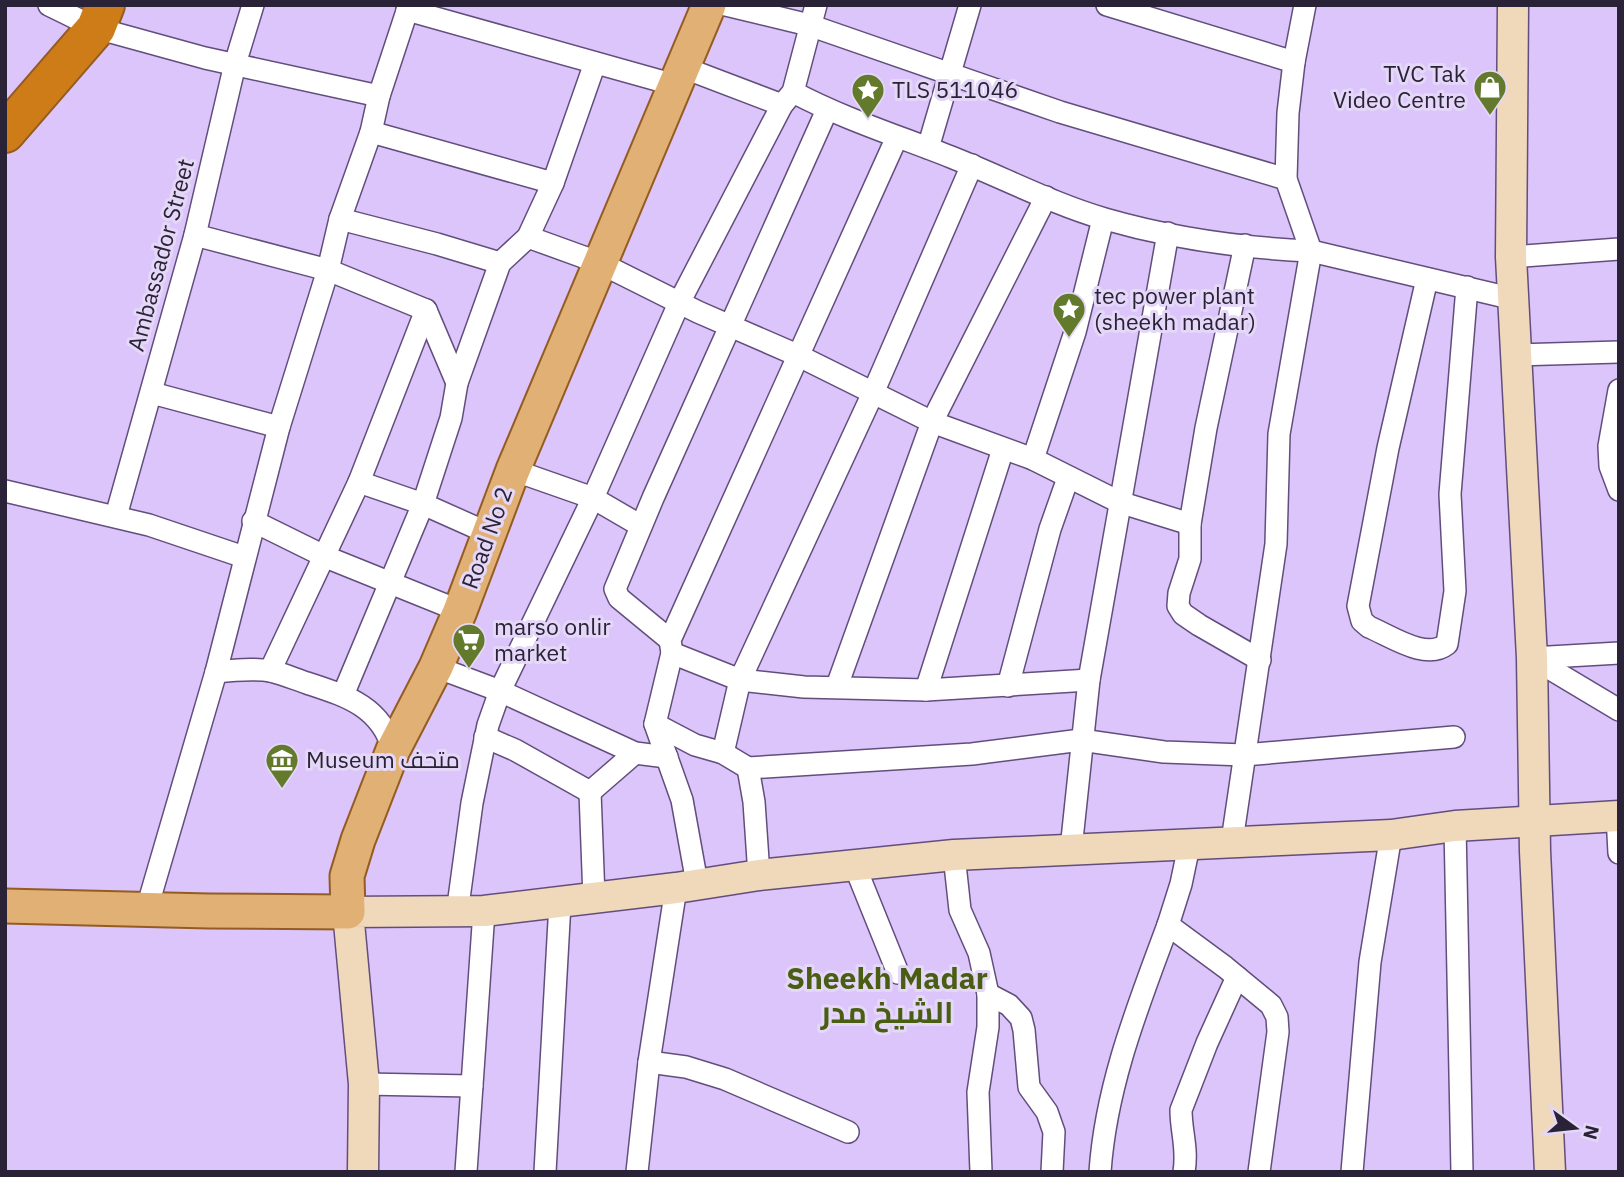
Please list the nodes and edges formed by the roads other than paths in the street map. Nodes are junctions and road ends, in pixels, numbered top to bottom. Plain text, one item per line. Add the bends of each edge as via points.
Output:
1 (49, 5) edge
2 (253, 5) edge
3 (709, 5) edge
4 (726, 5) edge
5 (970, 5) edge
6 (1107, 5) edge
7 (1305, 5) edge
8 (1513, 5) edge
9 (408, 8) edge
10 (813, 15) edge
11 (100, 17) edge
12 (1294, 62) junction
13 (595, 63) junction
14 (235, 64) junction
15 (950, 72) junction
16 (679, 76) junction
17 (379, 96) junction
18 (788, 98) junction
19 (827, 110) junction
20 (10, 121) edge
21 (371, 132) junction
22 (897, 137) junction
23 (928, 148) junction
24 (972, 166) junction
25 (1286, 179) junction
26 (553, 183) junction
27 (1046, 197) junction
28 (340, 219) junction
29 (1103, 219) junction
30 (1168, 233) junction
31 (194, 235) junction
32 (528, 237) junction
33 (1245, 245) junction
34 (1619, 249) edge
35 (1311, 251) junction
36 (1511, 257) junction
37 (600, 262) junction
38 (500, 263) junction
39 (328, 271) junction
40 (1427, 279) junction
41 (1467, 288) junction
42 (1514, 299) junction
43 (680, 301) junction
44 (426, 310) junction
45 (731, 326) junction
46 (1619, 352) edge
47 (797, 355) junction
48 (1518, 355) junction
49 (457, 383) junction
50 (1619, 390) edge
51 (152, 393) junction
52 (873, 393) junction
53 (932, 422) junction
54 (279, 426) junction
55 (1003, 449) junction
56 (1032, 459) junction
57 (513, 470) junction
58 (1068, 478) junction
59 (359, 482) junction
60 (1619, 490) edge
61 (5, 491) edge
62 (593, 498) junction
63 (1119, 502) junction
64 (423, 504) junction
65 (116, 516) junction
66 (253, 521) junction
67 (1190, 524) junction
68 (641, 526) junction
69 (488, 533) junction
70 (244, 557) junction
71 (326, 557) junction
72 (391, 583) junction
73 (460, 611) junction
74 (671, 646) junction
75 (1619, 653) edge
76 (1532, 658) junction
77 (1260, 660) junction
78 (436, 667) junction
79 (270, 671) junction
80 (216, 672) junction
81 (740, 680) junction
82 (1088, 680) junction
83 (837, 686) junction
84 (1007, 686) junction
85 (926, 690) junction
86 (500, 691) junction
87 (343, 695) junction
88 (1619, 710) edge
89 (655, 724) junction
90 (485, 737) junction
91 (1454, 737) dead end
92 (1082, 740) junction
93 (393, 750) junction
94 (635, 753) junction
95 (723, 754) junction
96 (1244, 755) junction
97 (667, 757) junction
98 (748, 768) junction
99 (590, 792) junction
100 (1618, 816) edge
101 (1534, 821) junction
102 (1455, 826) junction
103 (1391, 835) junction
104 (1232, 841) junction
105 (1189, 846) junction
106 (1071, 849) junction
107 (1619, 853) edge
108 (954, 855) junction
109 (854, 864) junction
110 (759, 875) junction
111 (687, 886) junction
112 (594, 898) junction
113 (560, 903) junction
114 (5, 906) edge
115 (147, 908) junction
116 (348, 912) junction
117 (471, 912) junction
118 (1168, 925) junction
119 (898, 973) dead end
120 (1237, 977) junction
121 (988, 994) junction
122 (649, 1062) junction
123 (365, 1084) junction
124 (472, 1086) junction
125 (848, 1132) dead end
126 (363, 1172) edge
127 (467, 1172) edge
128 (545, 1172) edge
129 (637, 1172) edge
130 (981, 1172) edge
131 (1052, 1172) edge
132 (1100, 1172) edge
133 (1184, 1172) edge
134 (1259, 1172) edge
135 (1352, 1172) edge
136 (1462, 1172) edge
137 (1550, 1172) edge

1 - 11 street
2 - 14 street, Ambassador Street
3 - 16 main road, Road No 2
4 - 10 street
5 - 15 street
6 - 12 street
7 - 12 street
8 - 36 street
9 - 13 street
9 - 17 street
10 - 15 street
10 - 18 street
11 - 14 street via 205,58
11 - 20 highway
12 - 25 street
13 - 16 street
13 - 26 street
14 - 17 street
14 - 31 street, Ambassador Street
15 - 23 street
15 - 25 street via 1060,112
16 - 18 street
16 - 37 main road, Road No 2
17 - 21 street
18 - 19 street
18 - 43 street
19 - 22 street
19 - 45 street
21 - 26 street
21 - 28 street
22 - 23 street
22 - 47 street
23 - 24 street
24 - 27 street
24 - 52 street
25 - 35 street
26 - 32 street
27 - 29 street
27 - 53 street
28 - 38 street
28 - 39 street
29 - 30 street
29 - 56 street via 1075,332
30 - 33 street
30 - 63 street
31 - 39 street
31 - 51 street, Ambassador Street
32 - 37 street
32 - 38 street
33 - 35 street
33 - 67 street
34 - 36 street
35 - 40 street
35 - 77 street via 1279,434 1276,544
36 - 42 street
37 - 43 street
37 - 57 main road, Road No 2
38 - 49 street
39 - 44 street
39 - 54 street
40 - 41 street
40 - 41 street via 1358,606 1369,627 1425,650 1440,650 1447,644 1455,591 1450,494
41 - 42 street
42 - 48 street
43 - 45 street
43 - 62 street
44 - 49 street
44 - 59 street
45 - 47 street
45 - 68 street
46 - 48 street
47 - 52 street
47 - 74 street
48 - 76 street
49 - 64 street via 451,418
50 - 60 street via 1609,446 1610,467
51 - 54 street
51 - 65 street, Ambassador Street
52 - 53 street
52 - 81 street
53 - 55 street
53 - 83 street
54 - 66 street
55 - 56 street
55 - 85 street
56 - 58 street
57 - 62 street
57 - 69 main road, Road No 2
58 - 63 street
58 - 84 street
59 - 64 street
59 - 71 street
61 - 65 street
62 - 68 street
62 - 86 street
63 - 67 street
63 - 82 street
64 - 69 street
64 - 72 street
65 - 70 street
66 - 70 street
66 - 71 street
67 - 77 street via 1190,559 1179,593 1180,610
68 - 74 street via 616,594
69 - 73 main road, Road No 2
70 - 80 street
71 - 72 street
71 - 79 street
72 - 73 street
72 - 87 street
73 - 78 main road, Road No 2
74 - 81 street
74 - 89 street
75 - 76 street
76 - 88 street
76 - 101 street
77 - 96 street
78 - 86 street
78 - 93 main road, Road No 2
79 - 80 street
79 - 87 street
80 - 115 street
81 - 83 street
81 - 95 street
82 - 84 street
82 - 92 street
83 - 85 street
84 - 85 street
86 - 90 street
86 - 94 street
87 - 93 street via 381,722
89 - 95 street
89 - 97 street
90 - 99 street
90 - 117 street via 471,803
91 - 96 street
92 - 96 street via 1164,752
92 - 98 street via 972,754
92 - 106 street
93 - 116 main road, Road No 2 via 347,876
94 - 97 street
94 - 99 street
95 - 98 street
96 - 104 street
97 - 111 street via 682,800
98 - 110 street
99 - 112 street
100 - 101 street
100 - 107 street
101 - 102 street
101 - 137 street
102 - 103 street
102 - 136 street
103 - 104 street
103 - 135 street via 1370,962
104 - 105 street
105 - 106 street
105 - 118 street
106 - 108 street
108 - 109 street
108 - 121 street via 960,911 979,953
109 - 110 street
109 - 119 street
110 - 111 street
111 - 112 street
111 - 122 street
112 - 113 street
113 - 117 street
113 - 128 street
114 - 115 main road
115 - 116 main road
116 - 117 street
116 - 123 street
117 - 124 street
118 - 120 street
118 - 132 street via 1122,1051
120 - 133 street via 1181,1110
120 - 134 street via 1271,1005 1278,1024
121 - 130 street via 978,1092
121 - 131 street via 1021,1018 1028,1087 1047,1112 1054,1132
122 - 125 street via 725,1079
122 - 129 street
123 - 124 street
123 - 126 street
124 - 127 street

